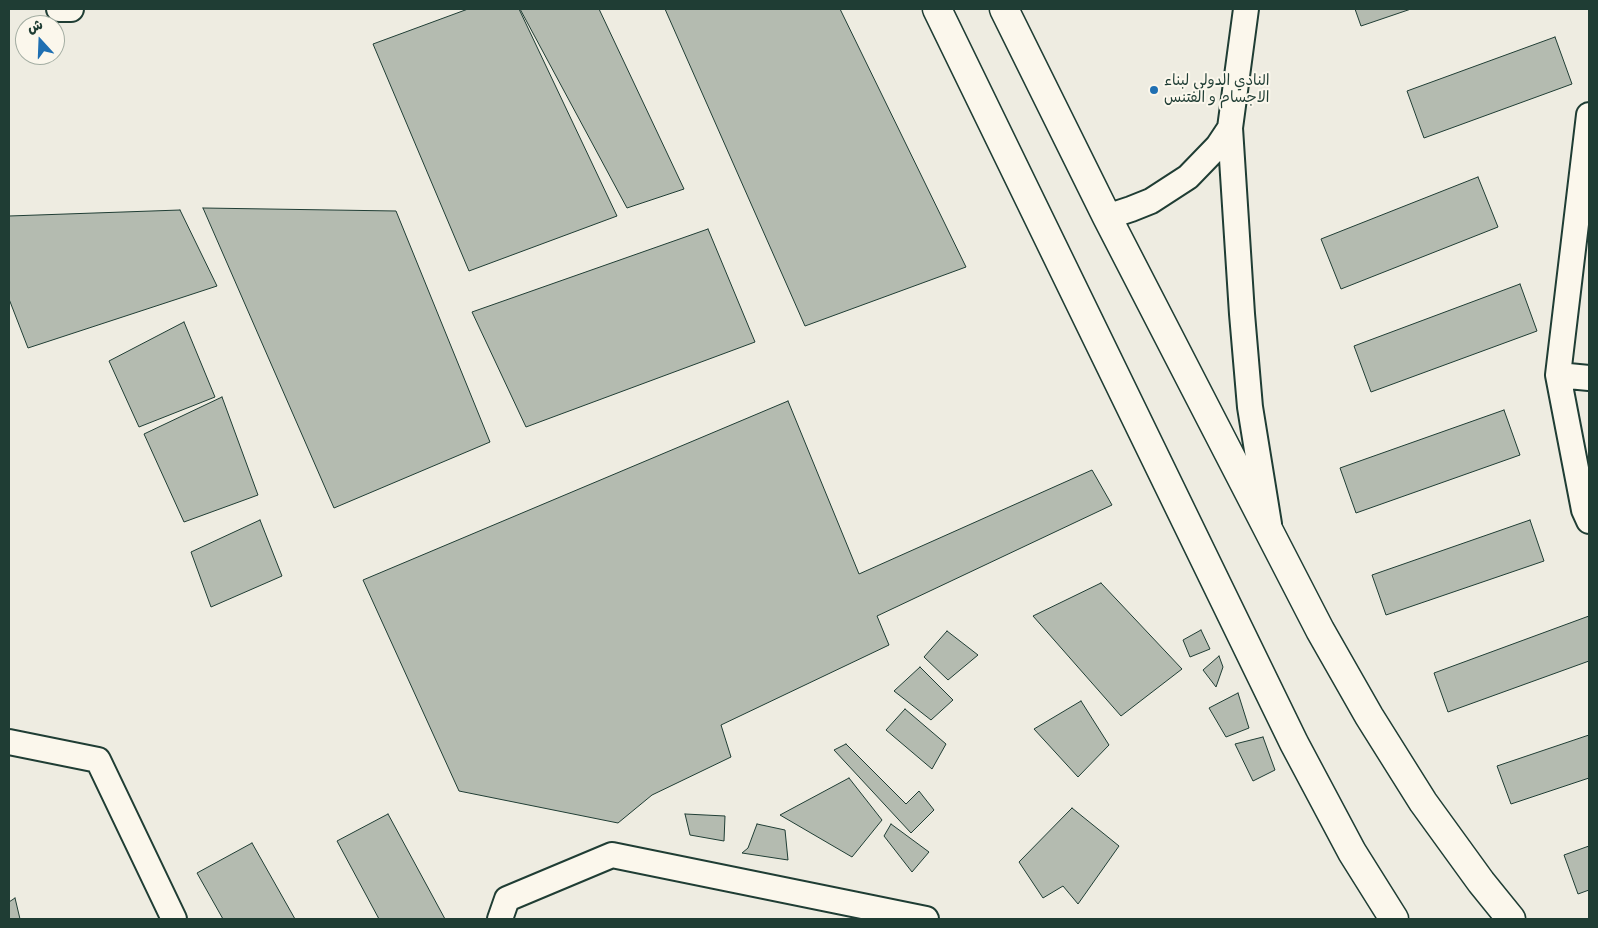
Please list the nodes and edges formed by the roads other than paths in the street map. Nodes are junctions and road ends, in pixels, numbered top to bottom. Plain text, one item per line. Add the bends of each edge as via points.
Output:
1 (59, 9) edge
2 (71, 9) edge
3 (937, 9) edge
4 (1004, 9) edge
5 (1246, 9) edge
6 (1589, 115) edge
7 (1230, 128) junction
8 (1107, 217) junction
9 (1558, 375) junction
10 (1589, 378) edge
11 (1589, 521) edge
12 (1271, 532) junction
13 (9, 742) edge
14 (174, 919) edge
15 (500, 919) edge
16 (926, 919) edge
17 (1394, 919) edge
18 (1511, 919) edge

1 - 2 street
3 - 17 main road via 1294,743 1352,852
4 - 8 main road
5 - 7 street
6 - 9 street
7 - 8 street via 1218,146 1188,177 1151,201
7 - 12 street via 1250,407
8 - 12 main road
9 - 10 street
9 - 11 street via 1584,510
12 - 18 main road via 1320,630 1422,802
13 - 14 street via 98,760
15 - 16 street via 507,899 612,854

